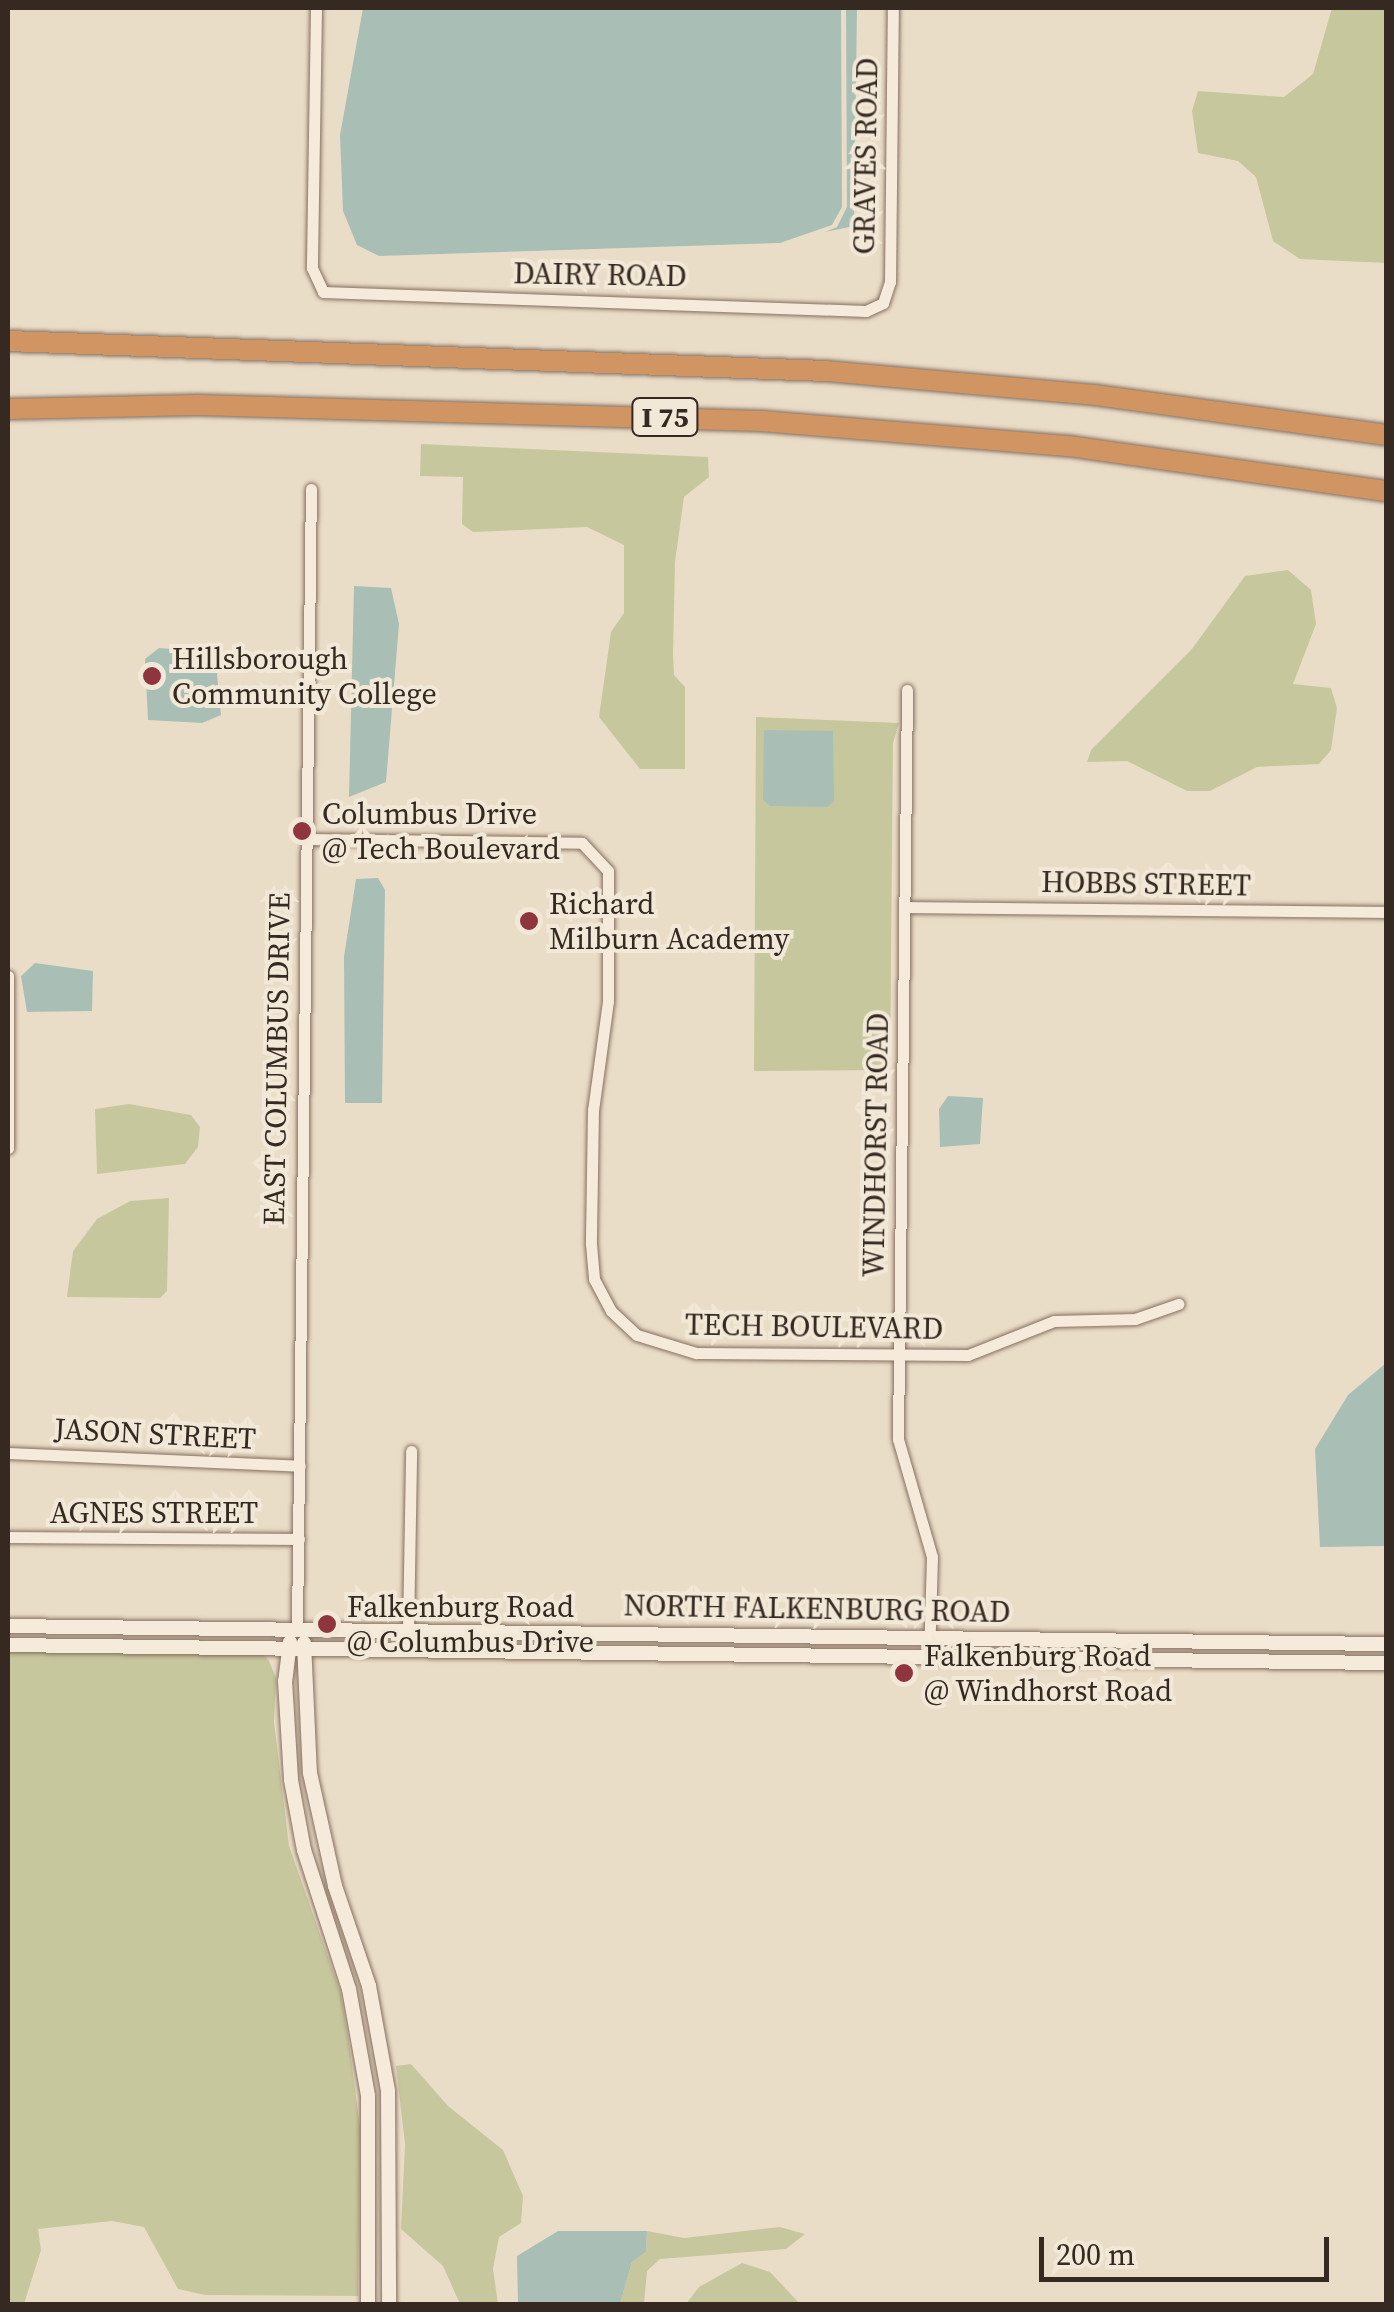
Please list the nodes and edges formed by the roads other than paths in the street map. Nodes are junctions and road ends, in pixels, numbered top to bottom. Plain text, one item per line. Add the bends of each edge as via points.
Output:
1 (316, 8) edge
2 (892, 8) edge
3 (883, 303) joint
4 (8, 341) edge
5 (8, 409) edge
6 (1386, 435) edge
7 (311, 489) dead end
8 (1386, 491) edge
9 (907, 690) dead end
10 (307, 839) junction
11 (905, 907) junction
12 (1386, 912) edge
13 (8, 976) edge
14 (8, 1137) edge
15 (8, 1148) edge
16 (1178, 1304) dead end
17 (897, 1356) junction
18 (411, 1451) dead end
19 (8, 1452) edge
20 (300, 1466) junction
21 (8, 1537) edge
22 (300, 1539) junction
23 (8, 1626) edge
24 (297, 1628) junction
25 (408, 1631) junction
26 (930, 1638) junction
27 (1274, 1642) junction
28 (1386, 1644) edge
29 (8, 1645) edge
30 (286, 1648) junction
31 (307, 1648) junction
32 (929, 1656) junction
33 (1273, 1661) junction
34 (1386, 1663) edge
35 (361, 1957) junction
36 (340, 1964) junction
37 (368, 2304) edge
38 (389, 2304) edge

1 - 3 street, DAIRY ROAD via 316,287 331,294 866,311
2 - 3 street, GRAVES ROAD via 890,282
4 - 6 highway, I 75 via 826,370 1095,395
5 - 8 highway, I 75 via 198,405 762,421 1070,446
7 - 10 street, EAST COLUMBUS DRIVE
9 - 11 street, WINDHORST ROAD
10 - 17 street, TECH BOULEVARD via 582,844 608,871 608,1001 593,1110 590,1244 594,1280 611,1311 637,1335 696,1354
10 - 20 street, EAST COLUMBUS DRIVE
11 - 12 street, HOBBS STREET
11 - 17 street, WINDHORST ROAD
13 - 14 street
14 - 15 street
16 - 17 street, TECH BOULEVARD via 1134,1319 1054,1321 968,1355
17 - 26 street, WINDHORST ROAD via 898,1439 932,1557
18 - 25 street
19 - 20 street, JASON STREET
20 - 22 street, EAST COLUMBUS DRIVE
21 - 22 street, AGNES STREET
22 - 24 street, EAST COLUMBUS DRIVE
23 - 24 street, NORTH FALKENBURG ROAD
24 - 25 street, NORTH FALKENBURG ROAD
24 - 30 street, EAST COLUMBUS DRIVE
24 - 31 street, EAST COLUMBUS DRIVE
25 - 26 street, NORTH FALKENBURG ROAD
26 - 27 street, NORTH FALKENBURG ROAD
26 - 32 street, WINDHORST ROAD
27 - 28 street, NORTH FALKENBURG ROAD
27 - 33 street
29 - 30 street, NORTH FALKENBURG ROAD
30 - 31 street, NORTH FALKENBURG ROAD
30 - 36 street via 291,1780 304,1850
31 - 32 street, NORTH FALKENBURG ROAD
31 - 35 street, EAST COLUMBUS DRIVE via 310,1774 335,1886
32 - 33 street, NORTH FALKENBURG ROAD
33 - 34 street, NORTH FALKENBURG ROAD
35 - 36 street
35 - 38 street, EAST COLUMBUS DRIVE via 388,2091
36 - 37 street via 368,2096

